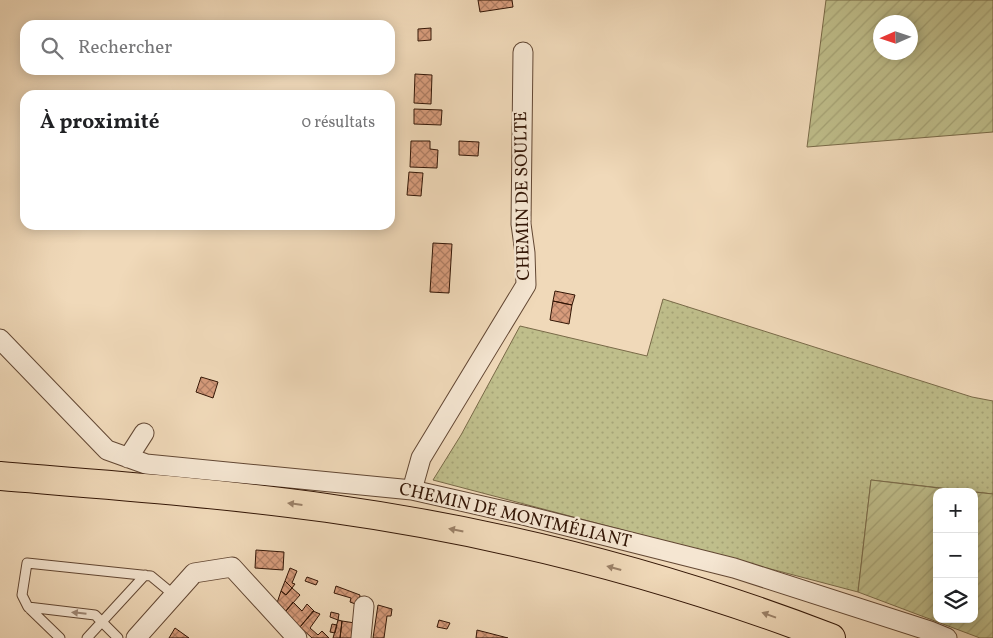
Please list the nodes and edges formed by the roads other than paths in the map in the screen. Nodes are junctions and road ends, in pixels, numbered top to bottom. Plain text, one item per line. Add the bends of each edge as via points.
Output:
1 (523, 52) dead end
2 (0, 338) edge
3 (144, 432) dead end
4 (128, 458) junction
5 (0, 476) edge
6 (412, 490) junction
7 (0, 495) edge
8 (145, 575) junction
9 (174, 596) junction
10 (364, 606) dead end
11 (28, 607) junction
12 (102, 622) junction
13 (60, 638) edge
14 (87, 638) edge
15 (118, 638) edge
16 (136, 638) edge
17 (297, 638) edge
18 (361, 638) edge
19 (780, 638) edge
20 (831, 638) edge
21 (947, 638) edge

1 - 6 street, CHEMIN DE SOULTE via 521,224 526,285 421,458
2 - 4 street, CHEMIN DE MONTMÉLIANT via 107,450
3 - 4 street
4 - 6 street, CHEMIN DE MONTMÉLIANT via 146,464
20 -> 5 main road via 693,590 565,555 452,530 267,500
6 - 21 street, CHEMIN DE MONTMÉLIANT via 734,568
7 - 19 main road via 273,519 405,539 578,577
8 - 9 lane via 151,576
8 - 11 lane via 27,563 22,596
8 - 12 lane
9 - 16 street
9 - 17 street via 194,573 232,567
10 - 18 street
12 -> 11 lane via 95,615
11 - 13 lane
12 - 14 lane
12 - 15 lane

